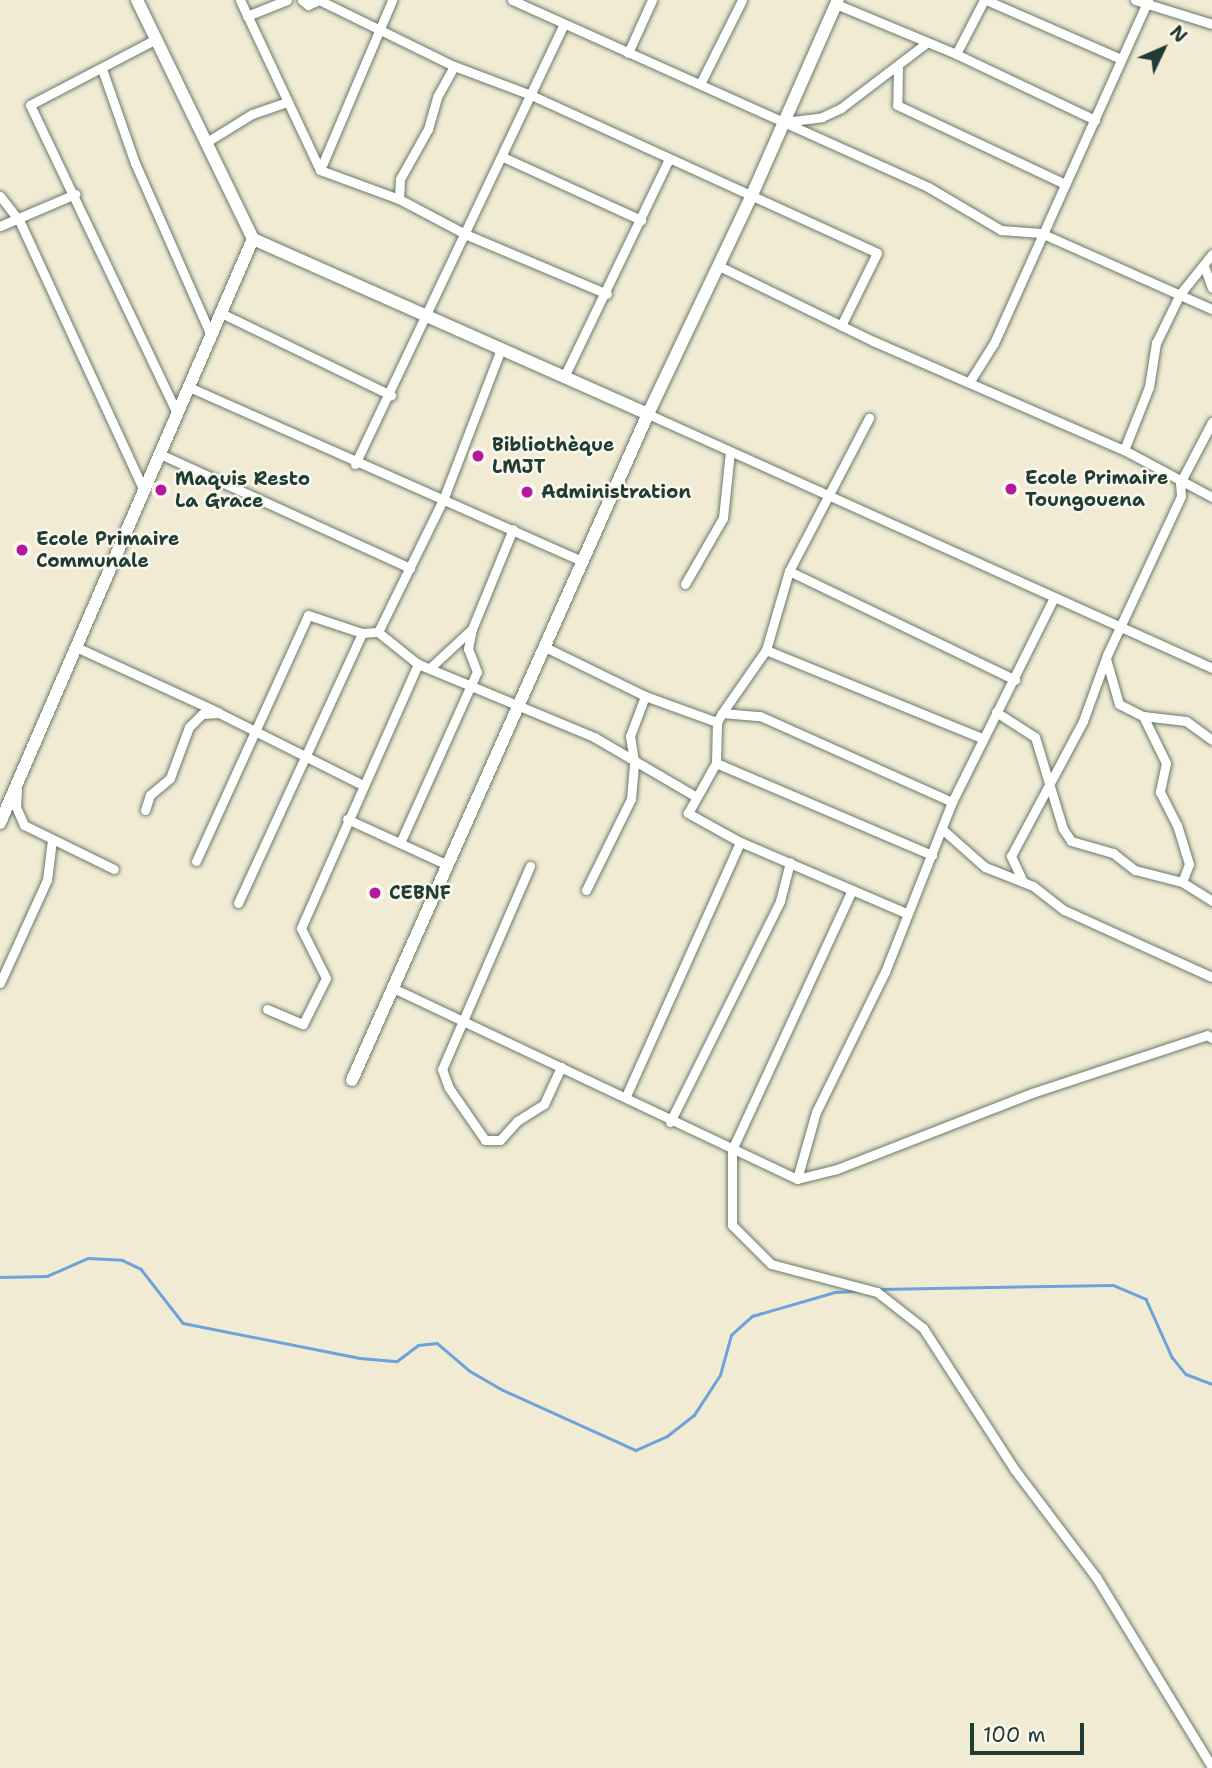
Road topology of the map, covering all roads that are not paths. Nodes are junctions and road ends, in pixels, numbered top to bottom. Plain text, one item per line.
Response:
1 (240, 0) edge
2 (287, 0) edge
3 (302, 0) edge
4 (392, 0) edge
5 (512, 0) edge
6 (652, 0) edge
7 (742, 0) edge
8 (985, 0) edge
9 (1135, 0) edge
10 (142, 2) edge
11 (837, 2) edge
12 (1147, 2) edge
13 (247, 16) junction
14 (564, 24) junction
15 (1212, 24) edge
16 (379, 30) junction
17 (156, 39) junction
18 (925, 44) junction
19 (628, 53) junction
20 (956, 54) junction
21 (1121, 59) junction
22 (454, 66) junction
23 (898, 66) junction
24 (102, 69) junction
25 (700, 84) junction
26 (531, 95) junction
27 (287, 102) junction
28 (1095, 120) junction
29 (782, 122) junction
30 (205, 143) junction
31 (503, 157) junction
32 (669, 159) junction
33 (320, 170) junction
34 (1065, 184) junction
35 (75, 194) junction
36 (0, 196) edge
37 (751, 197) junction
38 (399, 198) junction
39 (19, 220) junction
40 (641, 220) junction
41 (0, 226) edge
42 (1041, 233) junction
43 (465, 234) junction
44 (253, 239) junction
45 (1212, 254) edge
46 (718, 265) junction
47 (1204, 266) junction
48 (1212, 288) edge
49 (607, 294) junction
50 (1180, 295) junction
51 (1212, 309) edge
52 (221, 313) junction
53 (426, 315) junction
54 (841, 326) junction
55 (211, 335) junction
56 (501, 349) junction
57 (565, 377) junction
58 (970, 381) junction
59 (189, 387) junction
60 (391, 395) junction
61 (177, 413) junction
62 (648, 414) junction
63 (869, 418) dead end
64 (1212, 422) edge
65 (1124, 450) junction
66 (730, 451) junction
67 (160, 454) junction
68 (355, 464) junction
69 (1180, 482) junction
70 (144, 490) junction
71 (828, 495) junction
72 (1212, 497) edge
73 (443, 500) junction
74 (513, 529) junction
75 (582, 561) junction
76 (410, 568) junction
77 (789, 571) junction
78 (685, 584) dead end
79 (1054, 597) junction
80 (1119, 626) junction
81 (472, 629) junction
82 (378, 632) junction
83 (362, 633) junction
84 (76, 647) junction
85 (545, 647) junction
86 (766, 650) junction
87 (1106, 659) junction
88 (418, 664) junction
89 (432, 666) junction
90 (1212, 668) edge
91 (1015, 680) junction
92 (472, 684) junction
93 (645, 696) junction
94 (521, 704) junction
95 (996, 712) junction
96 (219, 713) junction
97 (722, 713) junction
98 (1143, 716) junction
99 (717, 722) junction
100 (253, 730) junction
101 (982, 738) junction
102 (1212, 740) edge
103 (306, 756) junction
104 (634, 761) junction
105 (716, 763) junction
106 (1050, 783) junction
107 (363, 785) junction
108 (16, 786) junction
109 (0, 794) edge
110 (695, 796) junction
111 (952, 802) junction
112 (145, 810) dead end
113 (347, 819) junction
114 (0, 823) edge
115 (942, 829) junction
116 (52, 840) junction
117 (740, 842) junction
118 (400, 843) junction
119 (932, 855) junction
120 (196, 861) dead end
121 (790, 862) junction
122 (448, 865) junction
123 (530, 866) dead end
124 (114, 869) dead end
125 (1023, 882) junction
126 (1182, 882) junction
127 (586, 890) dead end
128 (852, 890) junction
129 (1212, 901) edge
130 (237, 903) dead end
131 (906, 913) junction
132 (1212, 977) edge
133 (0, 983) edge
134 (393, 988) junction
135 (267, 1009) dead end
136 (464, 1021) junction
137 (1211, 1035) edge
138 (561, 1067) junction
139 (352, 1080) dead end
140 (626, 1096) junction
141 (670, 1122) junction
142 (732, 1150) junction
143 (797, 1179) junction
144 (1212, 1767) edge

1 - 13 street
2 - 13 street
3 - 16 street
4 - 16 street
5 - 14 street
6 - 19 street
7 - 25 street
8 - 20 street
8 - 21 street
9 - 12 street
10 - 17 street
11 - 18 street
11 - 29 street
12 - 15 street
12 - 21 street
13 - 27 street
14 - 19 street
14 - 26 street
16 - 22 street
16 - 33 street
17 - 24 street
17 - 30 street
18 - 20 street
18 - 23 street
19 - 25 street
20 - 28 street
21 - 28 street
22 - 26 street
22 - 38 street
23 - 29 street
23 - 34 street
24 - 35 street
24 - 55 street
25 - 29 street
26 - 31 street
26 - 32 street
27 - 30 street
27 - 33 street
28 - 34 street
29 - 37 street
29 - 42 street
30 - 44 street
31 - 40 street
31 - 43 street
32 - 37 street
32 - 40 street
33 - 38 street
34 - 42 street
35 - 39 street
35 - 61 street
36 - 39 street
37 - 46 street
37 - 54 street
38 - 43 street
39 - 41 street
39 - 70 street
40 - 49 street
42 - 50 street
42 - 58 street
43 - 49 street
43 - 53 street
44 - 52 street
44 - 53 street
45 - 47 street
46 - 54 street
46 - 62 street
47 - 48 street
47 - 50 street
49 - 57 street
50 - 51 street
50 - 65 street
52 - 55 street
52 - 60 street
53 - 56 street
53 - 60 street
54 - 58 street
55 - 59 street
56 - 57 street
56 - 73 street
57 - 62 street
58 - 65 street
59 - 61 street
59 - 68 street
60 - 68 street
61 - 67 street
62 - 66 street
62 - 75 street
63 - 71 street
64 - 69 street
65 - 69 street
66 - 71 street
66 - 78 street
67 - 70 street
67 - 76 street
68 - 73 street
69 - 72 street
69 - 80 street
70 - 84 street
71 - 77 street
71 - 79 street
73 - 74 street
73 - 76 street
74 - 75 street
74 - 81 street
75 - 85 street
76 - 82 street
77 - 86 street
77 - 91 street
79 - 80 street
79 - 91 street
80 - 87 street
80 - 90 street
81 - 89 street
81 - 92 street
82 - 83 street
82 - 88 street
83 - 100 street
83 - 103 street
84 - 96 street
84 - 108 street
85 - 93 street
85 - 94 street
86 - 97 street
86 - 101 street
87 - 98 street
87 - 106 street
88 - 89 street
88 - 107 street
89 - 92 street
91 - 95 street
92 - 94 street
92 - 118 street
93 - 99 street
93 - 104 street
94 - 104 street
94 - 122 street
95 - 101 street
95 - 106 street
96 - 100 street
96 - 112 street
97 - 99 street
97 - 111 street
98 - 102 street
98 - 126 street
99 - 105 street
100 - 103 street
100 - 120 street
101 - 111 street
103 - 107 street
103 - 130 street
104 - 110 street
104 - 127 street
105 - 110 street
105 - 119 street
106 - 125 street
106 - 126 street
107 - 113 street
108 - 109 street
108 - 114 street
108 - 116 street
110 - 117 street
111 - 115 street
113 - 118 street
113 - 135 street
115 - 119 street
115 - 125 street
116 - 124 street
116 - 133 street
117 - 121 street
117 - 140 street
118 - 122 street
119 - 131 street
121 - 128 street
121 - 141 street
122 - 134 street
123 - 136 street
125 - 132 street
126 - 129 street
128 - 131 street
128 - 142 street
131 - 143 street
134 - 136 street
134 - 139 street
136 - 138 street
136 - 138 street
137 - 143 street
138 - 140 street
140 - 141 street
141 - 142 street
142 - 143 street
142 - 144 street

